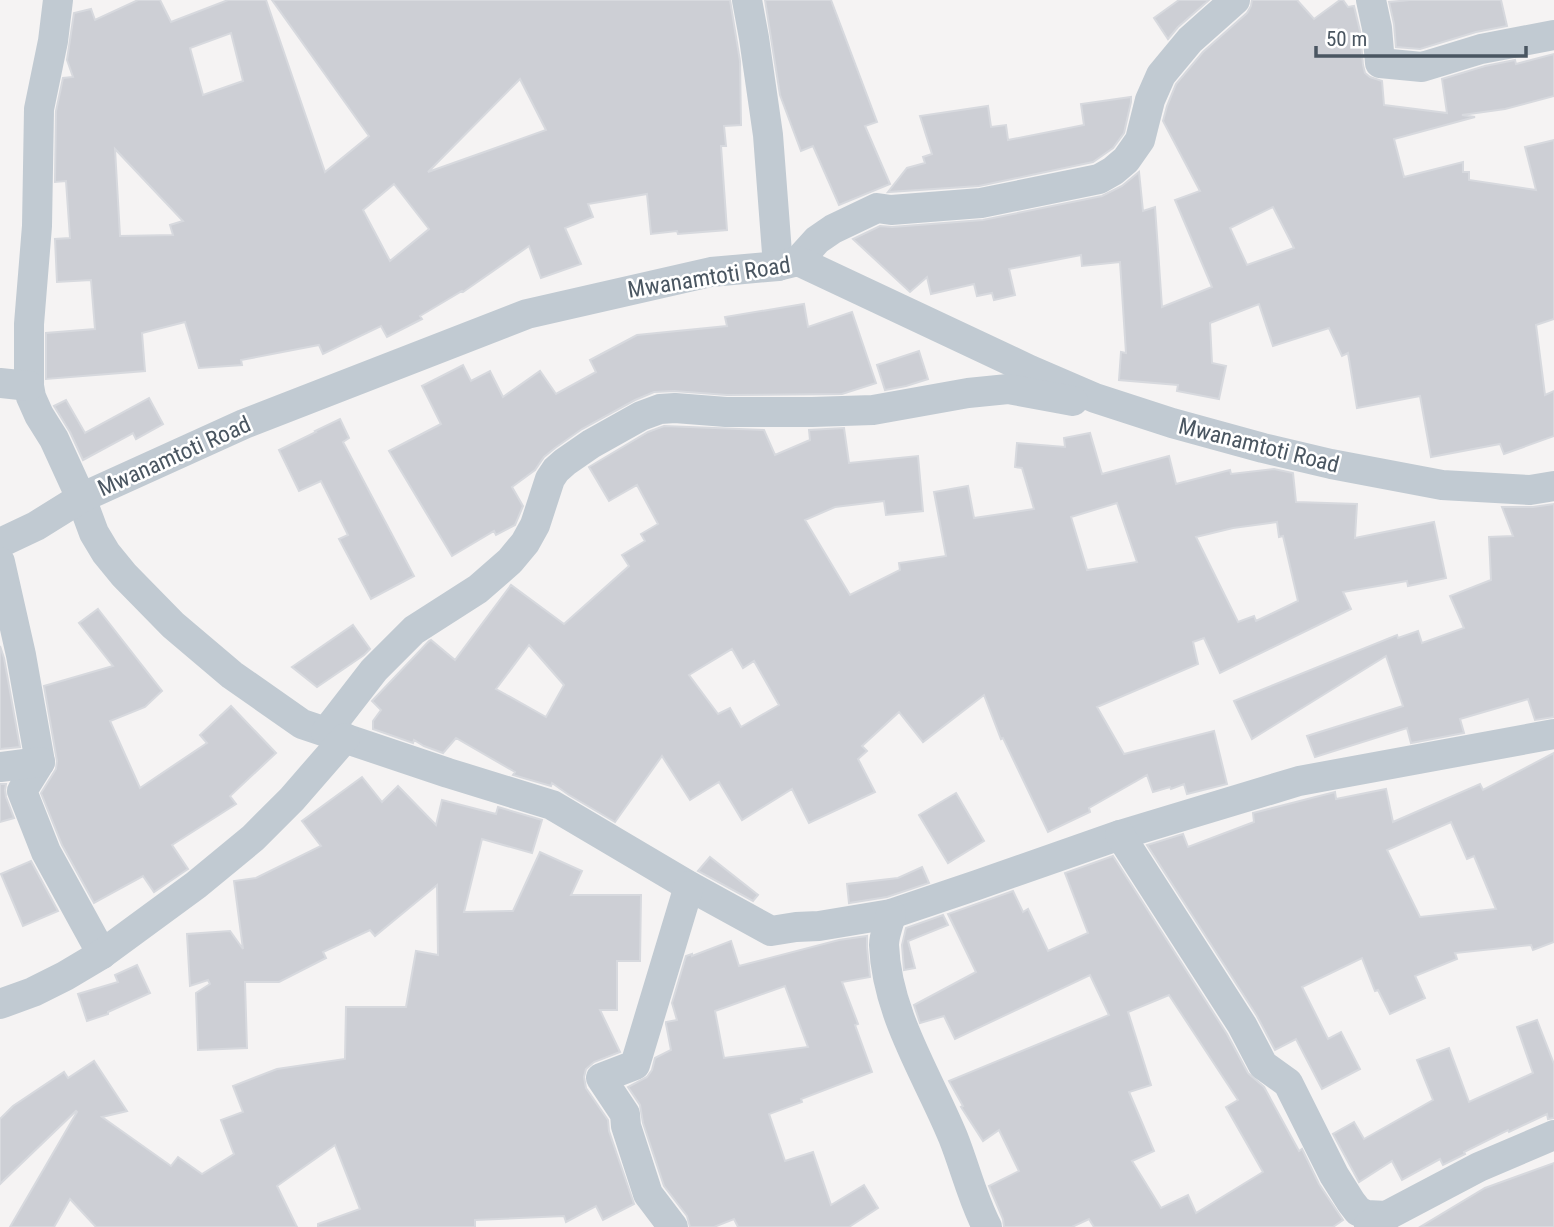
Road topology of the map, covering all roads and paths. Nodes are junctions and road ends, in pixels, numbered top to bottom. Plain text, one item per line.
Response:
1 (58, 0) edge
2 (747, 0) edge
3 (1235, 0) edge
4 (1371, 0) edge
5 (1554, 35) edge
6 (788, 264) junction
7 (0, 383) edge
8 (30, 386) junction
9 (1146, 415) junction
10 (1554, 486) edge
11 (81, 498) junction
12 (0, 543) edge
13 (0, 562) edge
14 (1554, 734) edge
15 (335, 735) junction
16 (40, 762) junction
17 (0, 767) edge
18 (1120, 835) junction
19 (689, 886) junction
20 (891, 914) junction
21 (102, 954) junction
22 (0, 1004) edge
23 (1554, 1135) edge
24 (1376, 1222) edge
25 (673, 1227) edge
26 (988, 1227) edge

1 - 8 street
2 - 6 street
3 - 6 street
4 - 5 street
6 - 9 street, Mwanamtoti Road
6 - 11 street, Mwanamtoti Road
7 - 8 street
8 - 11 street
9 - 10 street, Mwanamtoti Road
9 - 15 street
11 - 12 street, Mwanamtoti Road
11 - 15 street
13 - 16 street
14 - 18 street
15 - 19 street
15 - 21 street
16 - 17 street
16 - 21 street
18 - 20 street
18 - 24 street
19 - 20 street
19 - 25 street
20 - 26 street
21 - 22 street
23 - 24 street

